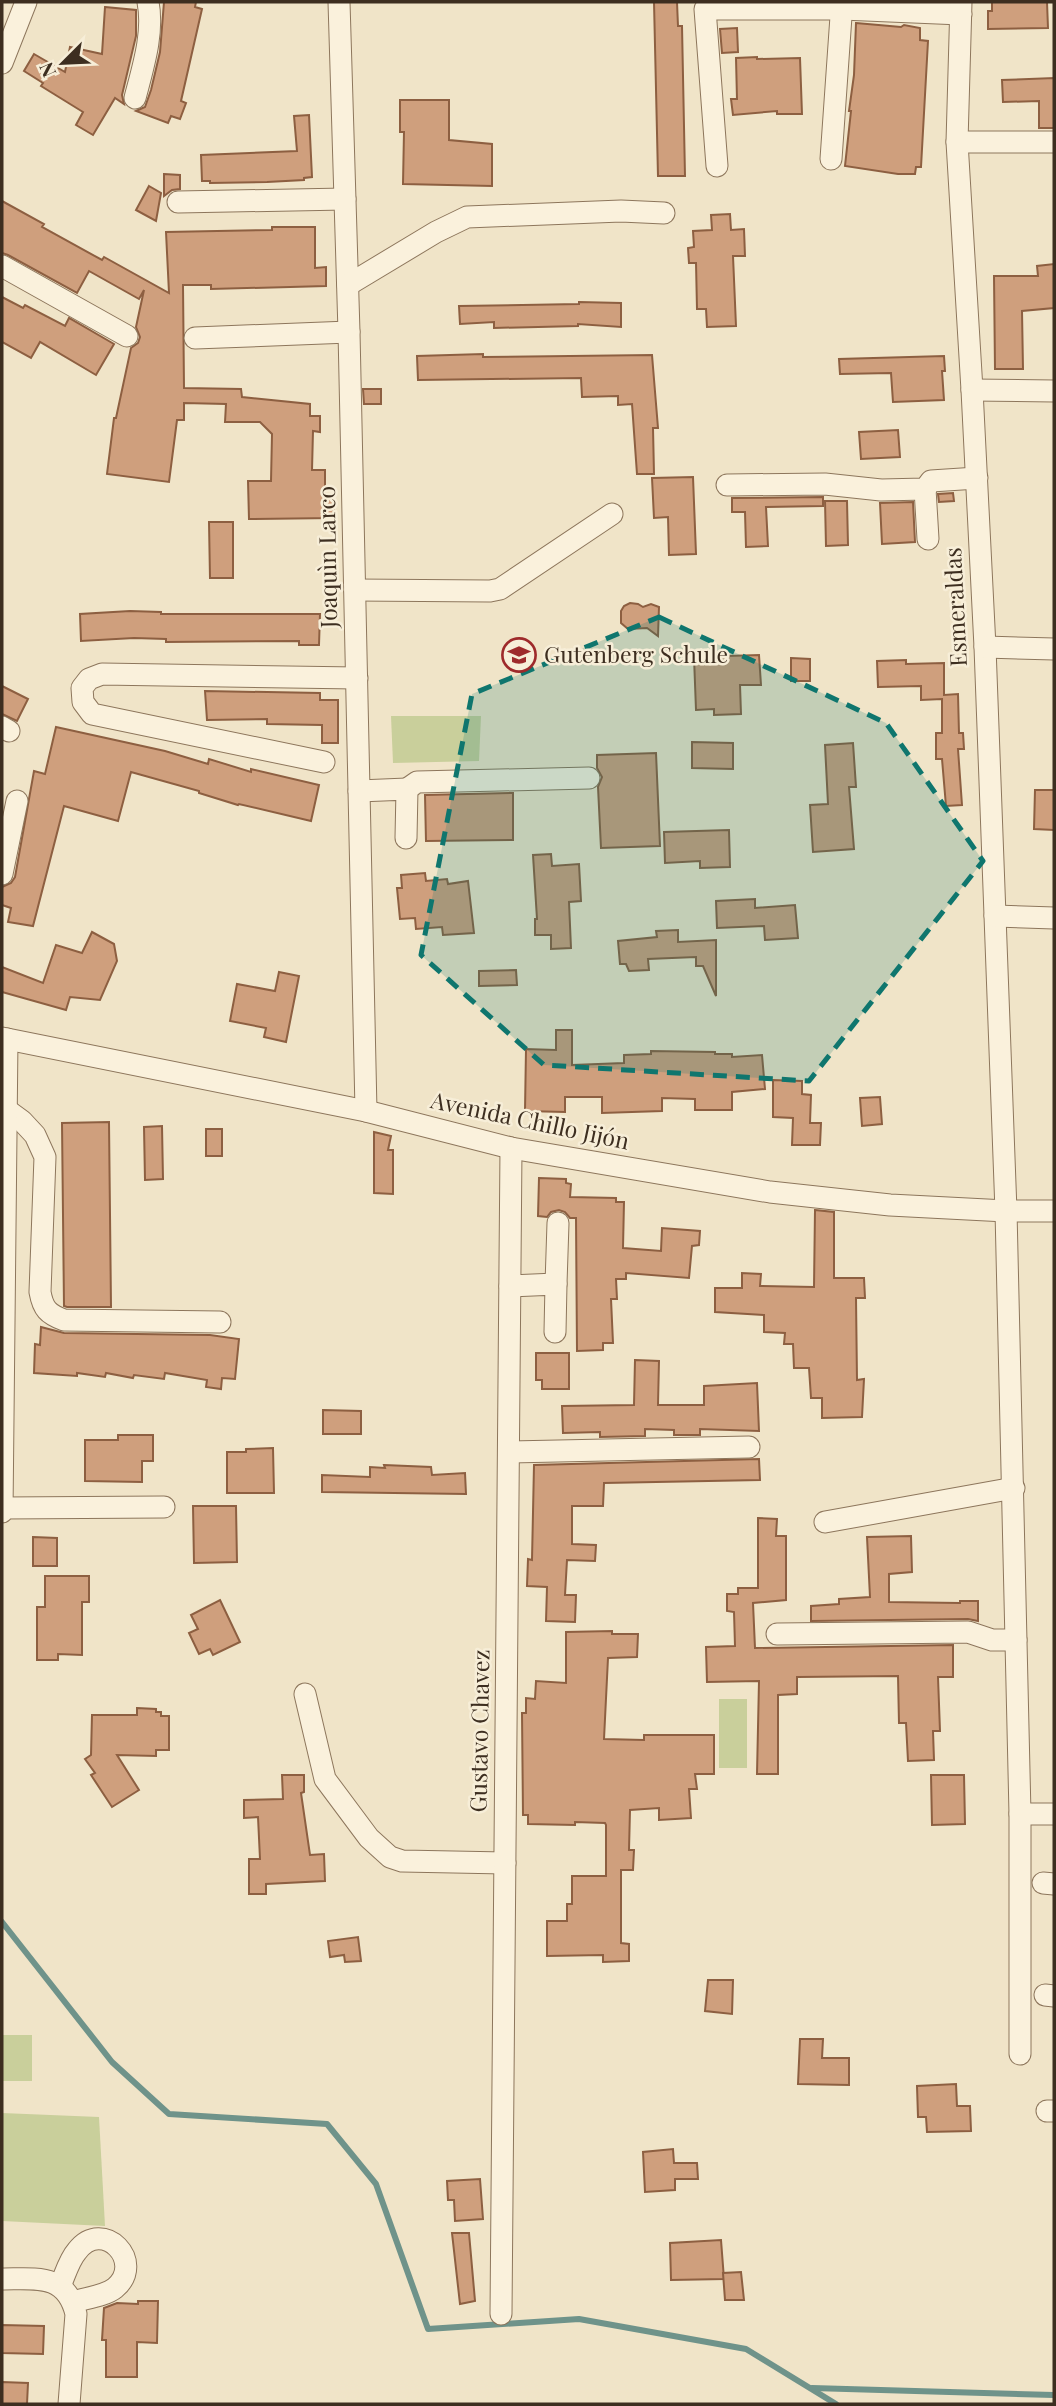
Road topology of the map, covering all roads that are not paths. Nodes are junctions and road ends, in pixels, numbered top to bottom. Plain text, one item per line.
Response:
1 (26, 2) edge
2 (148, 2) edge
3 (339, 2) edge
4 (704, 5) edge
5 (842, 5) edge
6 (961, 8) edge
7 (2, 63) edge
8 (135, 98) dead end
9 (957, 142) junction
10 (1054, 142) edge
11 (831, 159) dead end
12 (717, 166) dead end
13 (345, 199) junction
14 (178, 202) dead end
15 (664, 213) dead end
16 (2, 266) edge
17 (348, 285) junction
18 (349, 332) junction
19 (127, 337) dead end
20 (195, 338) dead end
21 (972, 390) junction
22 (1054, 391) edge
23 (977, 478) junction
24 (726, 485) dead end
25 (925, 489) junction
26 (612, 513) dead end
27 (928, 539) dead end
28 (355, 590) junction
29 (985, 648) junction
30 (1054, 649) edge
31 (357, 678) junction
32 (324, 762) dead end
33 (589, 778) dead end
34 (407, 789) junction
35 (359, 791) junction
36 (17, 802) dead end
37 (406, 838) dead end
38 (2, 874) edge
39 (995, 916) junction
40 (1054, 918) edge
41 (5, 1039) edge
42 (6, 1110) junction
43 (366, 1111) junction
44 (511, 1148) junction
45 (1006, 1211) junction
46 (1054, 1211) edge
47 (558, 1223) dead end
48 (556, 1284) junction
49 (510, 1286) junction
50 (220, 1322) dead end
51 (555, 1332) dead end
52 (749, 1447) dead end
53 (510, 1452) junction
54 (1014, 1488) junction
55 (164, 1507) dead end
56 (2, 1510) edge
57 (825, 1522) dead end
58 (777, 1634) dead end
59 (1016, 1640) junction
60 (305, 1694) dead end
61 (1020, 1814) junction
62 (1054, 1814) edge
63 (505, 1863) junction
64 (1020, 2054) dead end
65 (2, 2279) edge
66 (60, 2286) junction
67 (75, 2308) junction
68 (501, 2314) dead end
69 (69, 2404) edge

1 - 7 street
2 - 8 street
3 - 13 street, Joaquìn Larco
4 - 5 street
4 - 12 street
5 - 6 street
5 - 11 street
6 - 9 street, Esmeraldas
9 - 10 street
9 - 21 street, Esmeraldas
13 - 14 street
13 - 17 street, Joaquìn Larco
15 - 17 street
16 - 19 street
17 - 18 street, Joaquìn Larco
18 - 20 street
18 - 28 street, Joaquìn Larco
21 - 22 street
21 - 23 street, Esmeraldas
23 - 25 street
23 - 29 street, Esmeraldas
24 - 25 street
25 - 27 street
26 - 28 street
28 - 31 street, Joaquìn Larco
29 - 30 street
29 - 39 street, Esmeraldas
31 - 32 street
31 - 35 street, Joaquìn Larco
33 - 34 street
34 - 35 street
34 - 37 street
35 - 43 street, Joaquìn Larco
36 - 38 street
39 - 40 street
39 - 45 street, Esmeraldas
41 - 42 street
41 - 43 street, Avenida Chillo Jijón
42 - 50 street
42 - 56 street
43 - 44 street, Avenida Chillo Jijón
44 - 45 street, Avenida Chillo Jijón
44 - 49 street, Gustavo Chavez
45 - 46 street, Avenida Chillo Jijón
45 - 54 street, Esmeraldas
47 - 48 street
48 - 49 street
48 - 51 street
49 - 53 street, Gustavo Chavez
52 - 53 street
53 - 63 street, Gustavo Chavez
54 - 57 street
54 - 59 street, Esmeraldas
55 - 56 street
58 - 59 street
59 - 61 street, Esmeraldas
60 - 63 street
61 - 62 street
61 - 64 street, Esmeraldas
63 - 68 street, Gustavo Chavez
65 - 66 street
66 - 67 street
66 - 67 street
67 - 69 street

